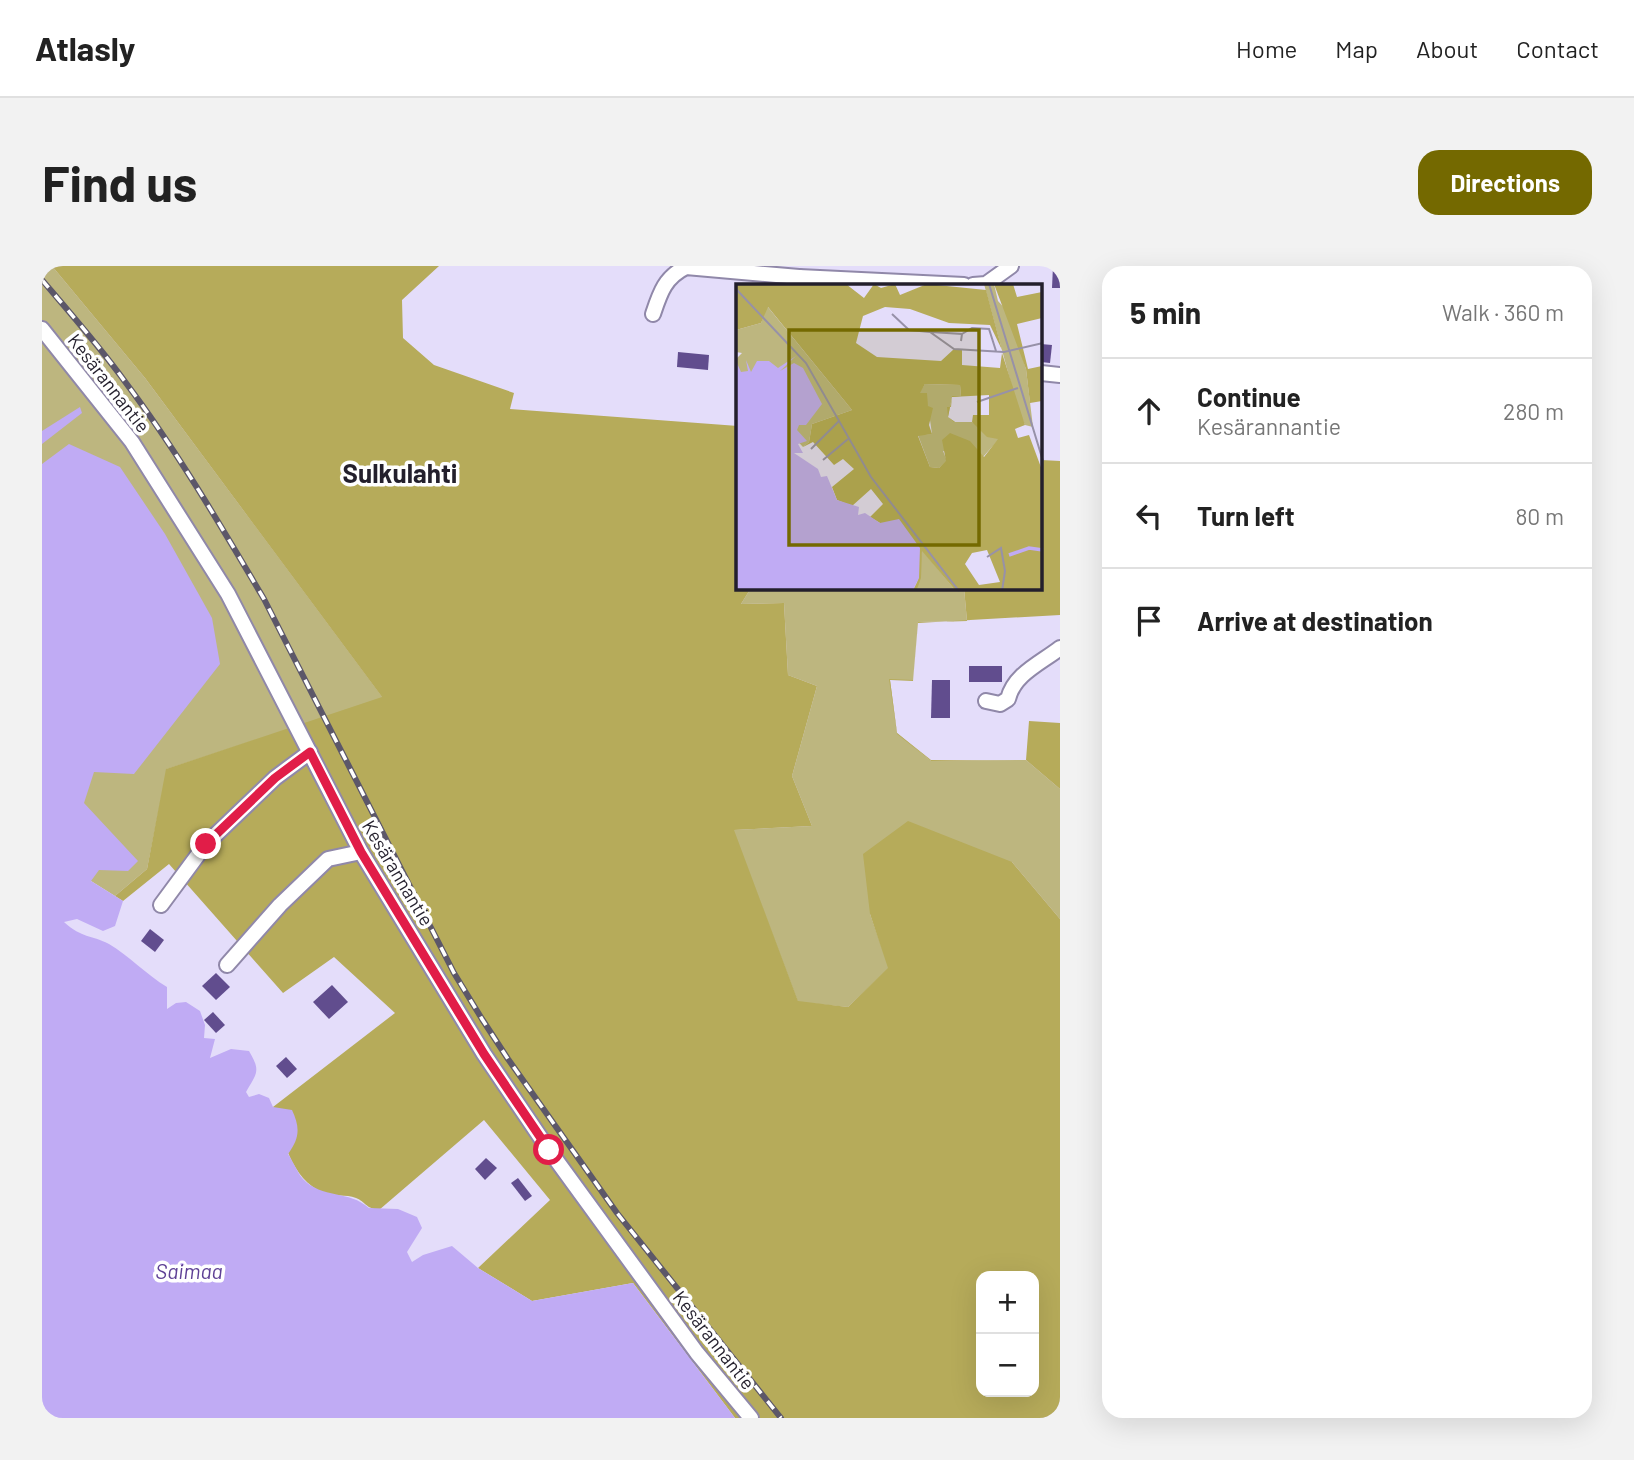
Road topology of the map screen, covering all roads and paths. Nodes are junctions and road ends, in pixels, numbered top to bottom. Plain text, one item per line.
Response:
1 (686, 266) edge
2 (1011, 266) edge
3 (778, 280) edge
4 (804, 281) edge
5 (924, 284) edge
6 (986, 284) edge
7 (653, 314) dead end
8 (42, 329) edge
9 (1042, 373) edge
10 (1060, 375) edge
11 (1057, 654) edge
12 (986, 701) dead end
13 (310, 752) junction
14 (361, 852) junction
15 (161, 905) dead end
16 (227, 965) dead end
17 (751, 1418) edge

1 - 3 street
1 - 7 street
2 - 6 street
3 - 4 street
4 - 5 street
8 - 13 street, Kesärannantie
9 - 10 street
11 - 12 street
13 - 14 street, Kesärannantie
13 - 15 street
14 - 16 street
14 - 17 street, Kesärannantie

